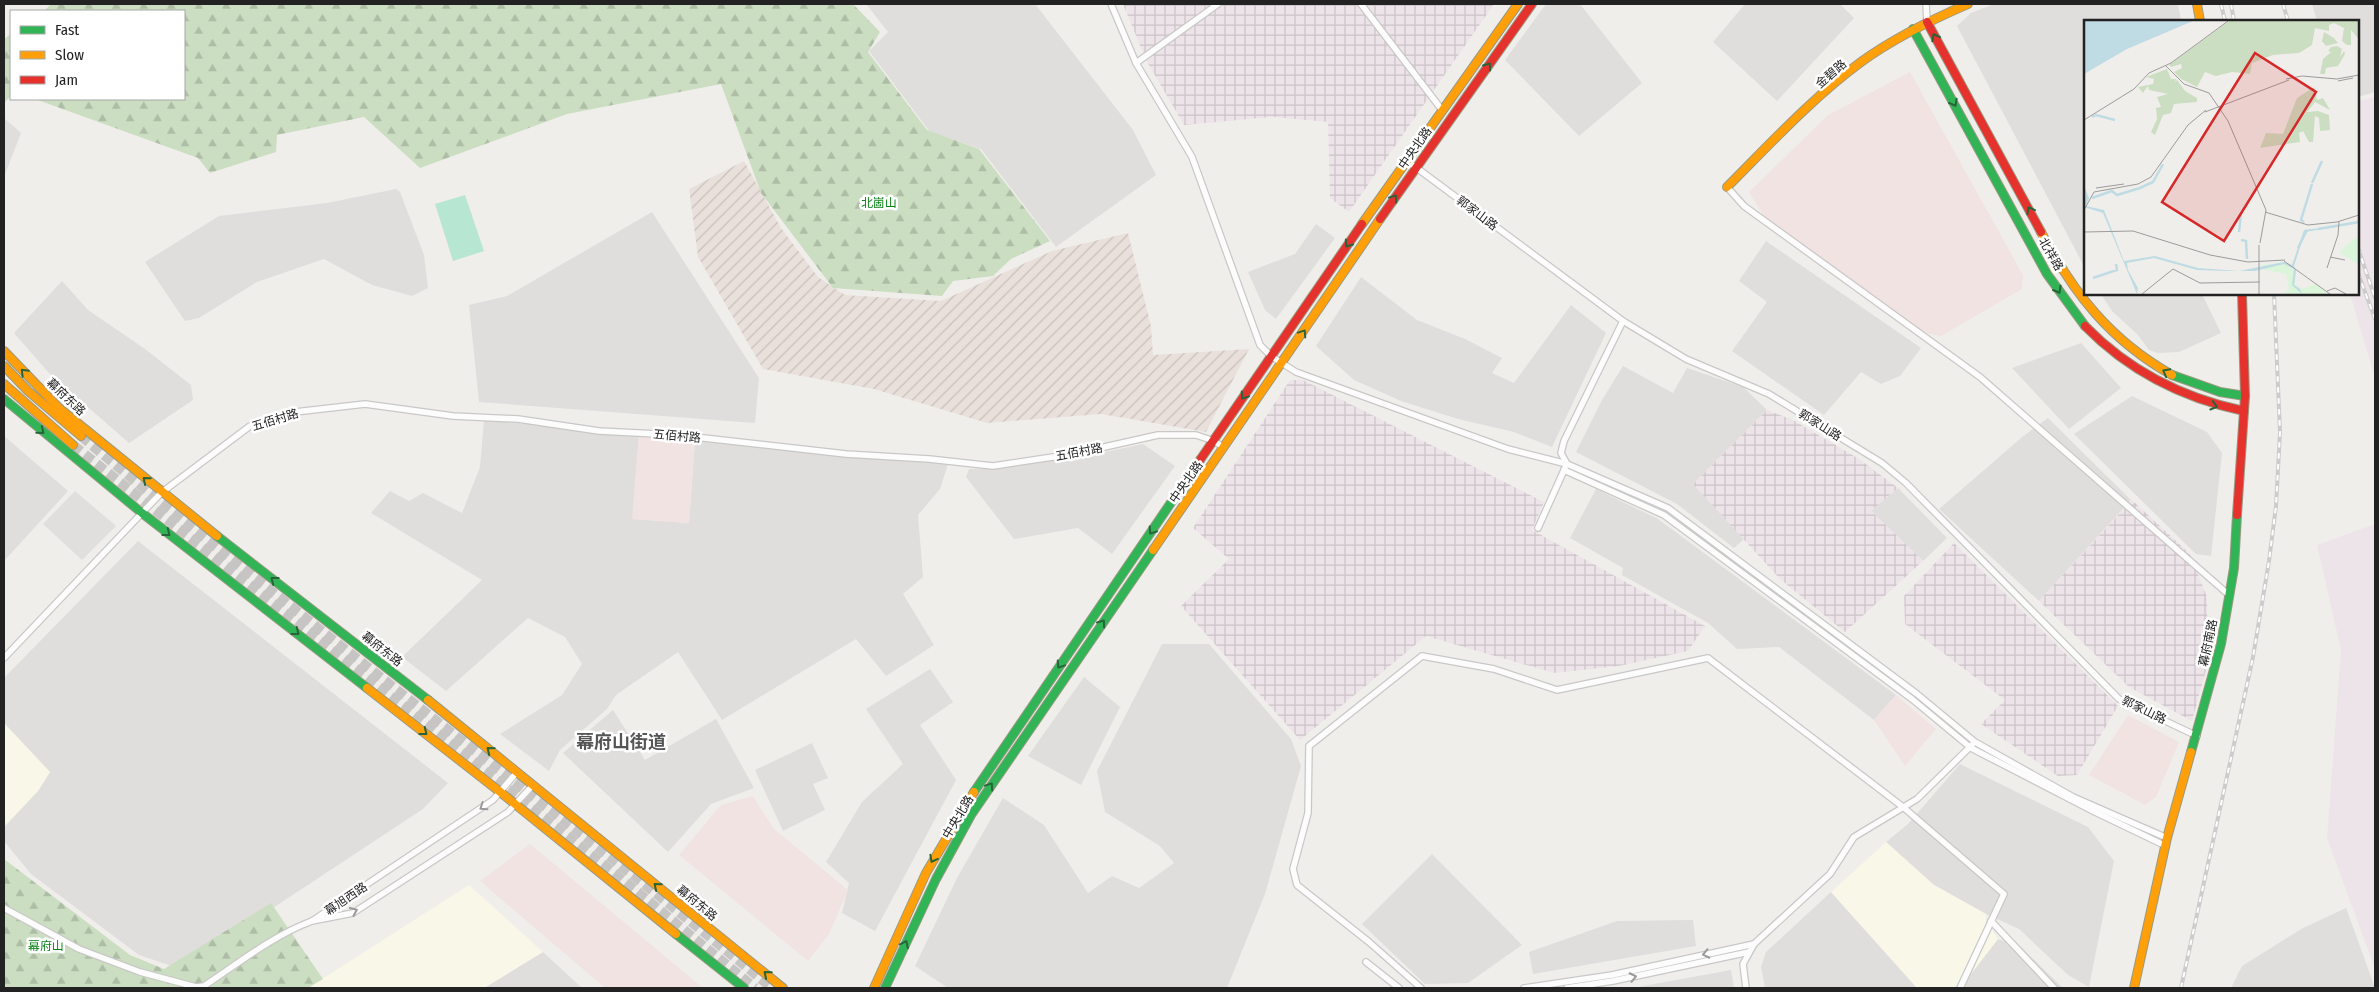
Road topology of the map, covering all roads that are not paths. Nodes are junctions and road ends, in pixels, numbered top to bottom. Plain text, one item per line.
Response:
1 (1111, 4) edge
2 (1218, 4) edge
3 (1362, 4) edge
4 (1518, 4) edge
5 (1532, 4) edge
6 (1926, 4) edge
7 (1968, 4) edge
8 (2197, 4) edge
9 (2200, 20) edge
10 (1927, 22) junction
11 (1914, 29) junction
12 (1136, 63) junction
13 (1954, 73) junction
14 (1941, 80) junction
15 (1442, 110) junction
16 (1406, 160) junction
17 (1415, 167) junction
18 (1727, 187) joint
19 (2242, 295) edge
20 (1622, 321) junction
21 (4, 352) edge
22 (1271, 356) junction
23 (1283, 364) junction
24 (4, 366) edge
25 (4, 384) edge
26 (2196, 386) junction
27 (2245, 396) junction
28 (2192, 398) junction
29 (4, 399) edge
30 (2244, 412) junction
31 (81, 436) tunnel mouth
32 (1214, 441) junction
33 (73, 445) tunnel mouth
34 (1223, 447) junction
35 (1567, 464) junction
36 (1564, 470) junction
37 (161, 492) junction
38 (142, 512) junction
39 (1538, 528) dead end
40 (2229, 595) junction
41 (4, 658) edge
42 (2197, 736) junction
43 (1975, 742) junction
44 (517, 772) junction
45 (533, 785) junction
46 (500, 791) junction
47 (515, 806) junction
48 (1904, 807) junction
49 (2167, 842) junction
50 (4, 908) edge
51 (312, 921) junction
52 (1991, 921) junction
53 (1754, 944) junction
54 (1749, 952) junction
55 (1366, 962) dead end
56 (1612, 975) junction
57 (743, 988) edge
58 (783, 988) edge
59 (874, 988) edge
60 (885, 988) edge
61 (1399, 988) edge
62 (1421, 988) edge
63 (1524, 988) edge
64 (1567, 988) edge
65 (1612, 988) edge
66 (1746, 988) edge
67 (1960, 988) edge
68 (2054, 988) edge
69 (2134, 988) edge

1 - 12 street
2 - 12 street
3 - 15 street
4 - 15 main road, 中央北路
17 -> 5 main road, 中央北路
6 - 10 street
7 - 10 main road, 金碧路
8 - 9 main road
10 - 11 main road, 金碧路
13 -> 10 main road, 北祥路
11 - 14 main road, 北祥路
11 - 18 main road, 金碧路
12 - 22 street
13 - 14 main road
26 -> 13 main road, 北祥路
14 -> 28 main road, 北祥路
15 - 16 main road, 中央北路
16 - 17 street, 郭家山路
16 -> 22 main road, 中央北路
17 - 20 street, 郭家山路
23 -> 17 main road, 中央北路
18 - 40 street
19 - 27 main road, 幕府南路
20 - 35 street
20 - 42 street, 郭家山路
37 -> 21 main road, 幕府东路
22 - 23 street
22 -> 32 main road, 中央北路
23 - 34 main road, 中央北路
23 - 35 street
24 - 31 main road, 幕府东路
25 - 33 main road
26 - 27 main road, 北祥路
26 - 28 main road
27 - 30 main road, 幕府南路
28 -> 30 main road, 北祥路
29 -> 38 main road
30 - 40 main road, 幕府南路
32 - 34 street
32 - 37 street, 五佰村路
32 -> 59 main road, 中央北路
60 -> 34 main road, 中央北路
35 - 36 street
35 - 43 street
36 - 39 street
36 - 49 street
37 - 38 street, 五佰村路
44 -> 37 main road, 幕府东路
38 - 41 street, 五佰村路
38 -> 46 main road
40 - 42 main road, 幕府南路
42 - 49 main road, 幕府南路
43 - 48 street
43 - 49 street
44 - 45 main road, 幕府东路
44 - 46 street, 幕旭西路
45 - 47 street, 幕旭西路
58 -> 45 main road, 幕府东路
46 - 47 main road
46 -> 51 street, 幕旭西路
51 -> 47 street, 幕旭西路
47 - 57 main road
48 - 52 street
48 - 53 street
48 - 62 street
49 - 69 main road, 幕府南路
50 - 51 street
52 - 67 street
52 - 68 street
53 - 54 street
53 -> 56 street
64 -> 54 street
54 - 66 street
55 - 61 street
56 - 63 street
56 - 65 street

